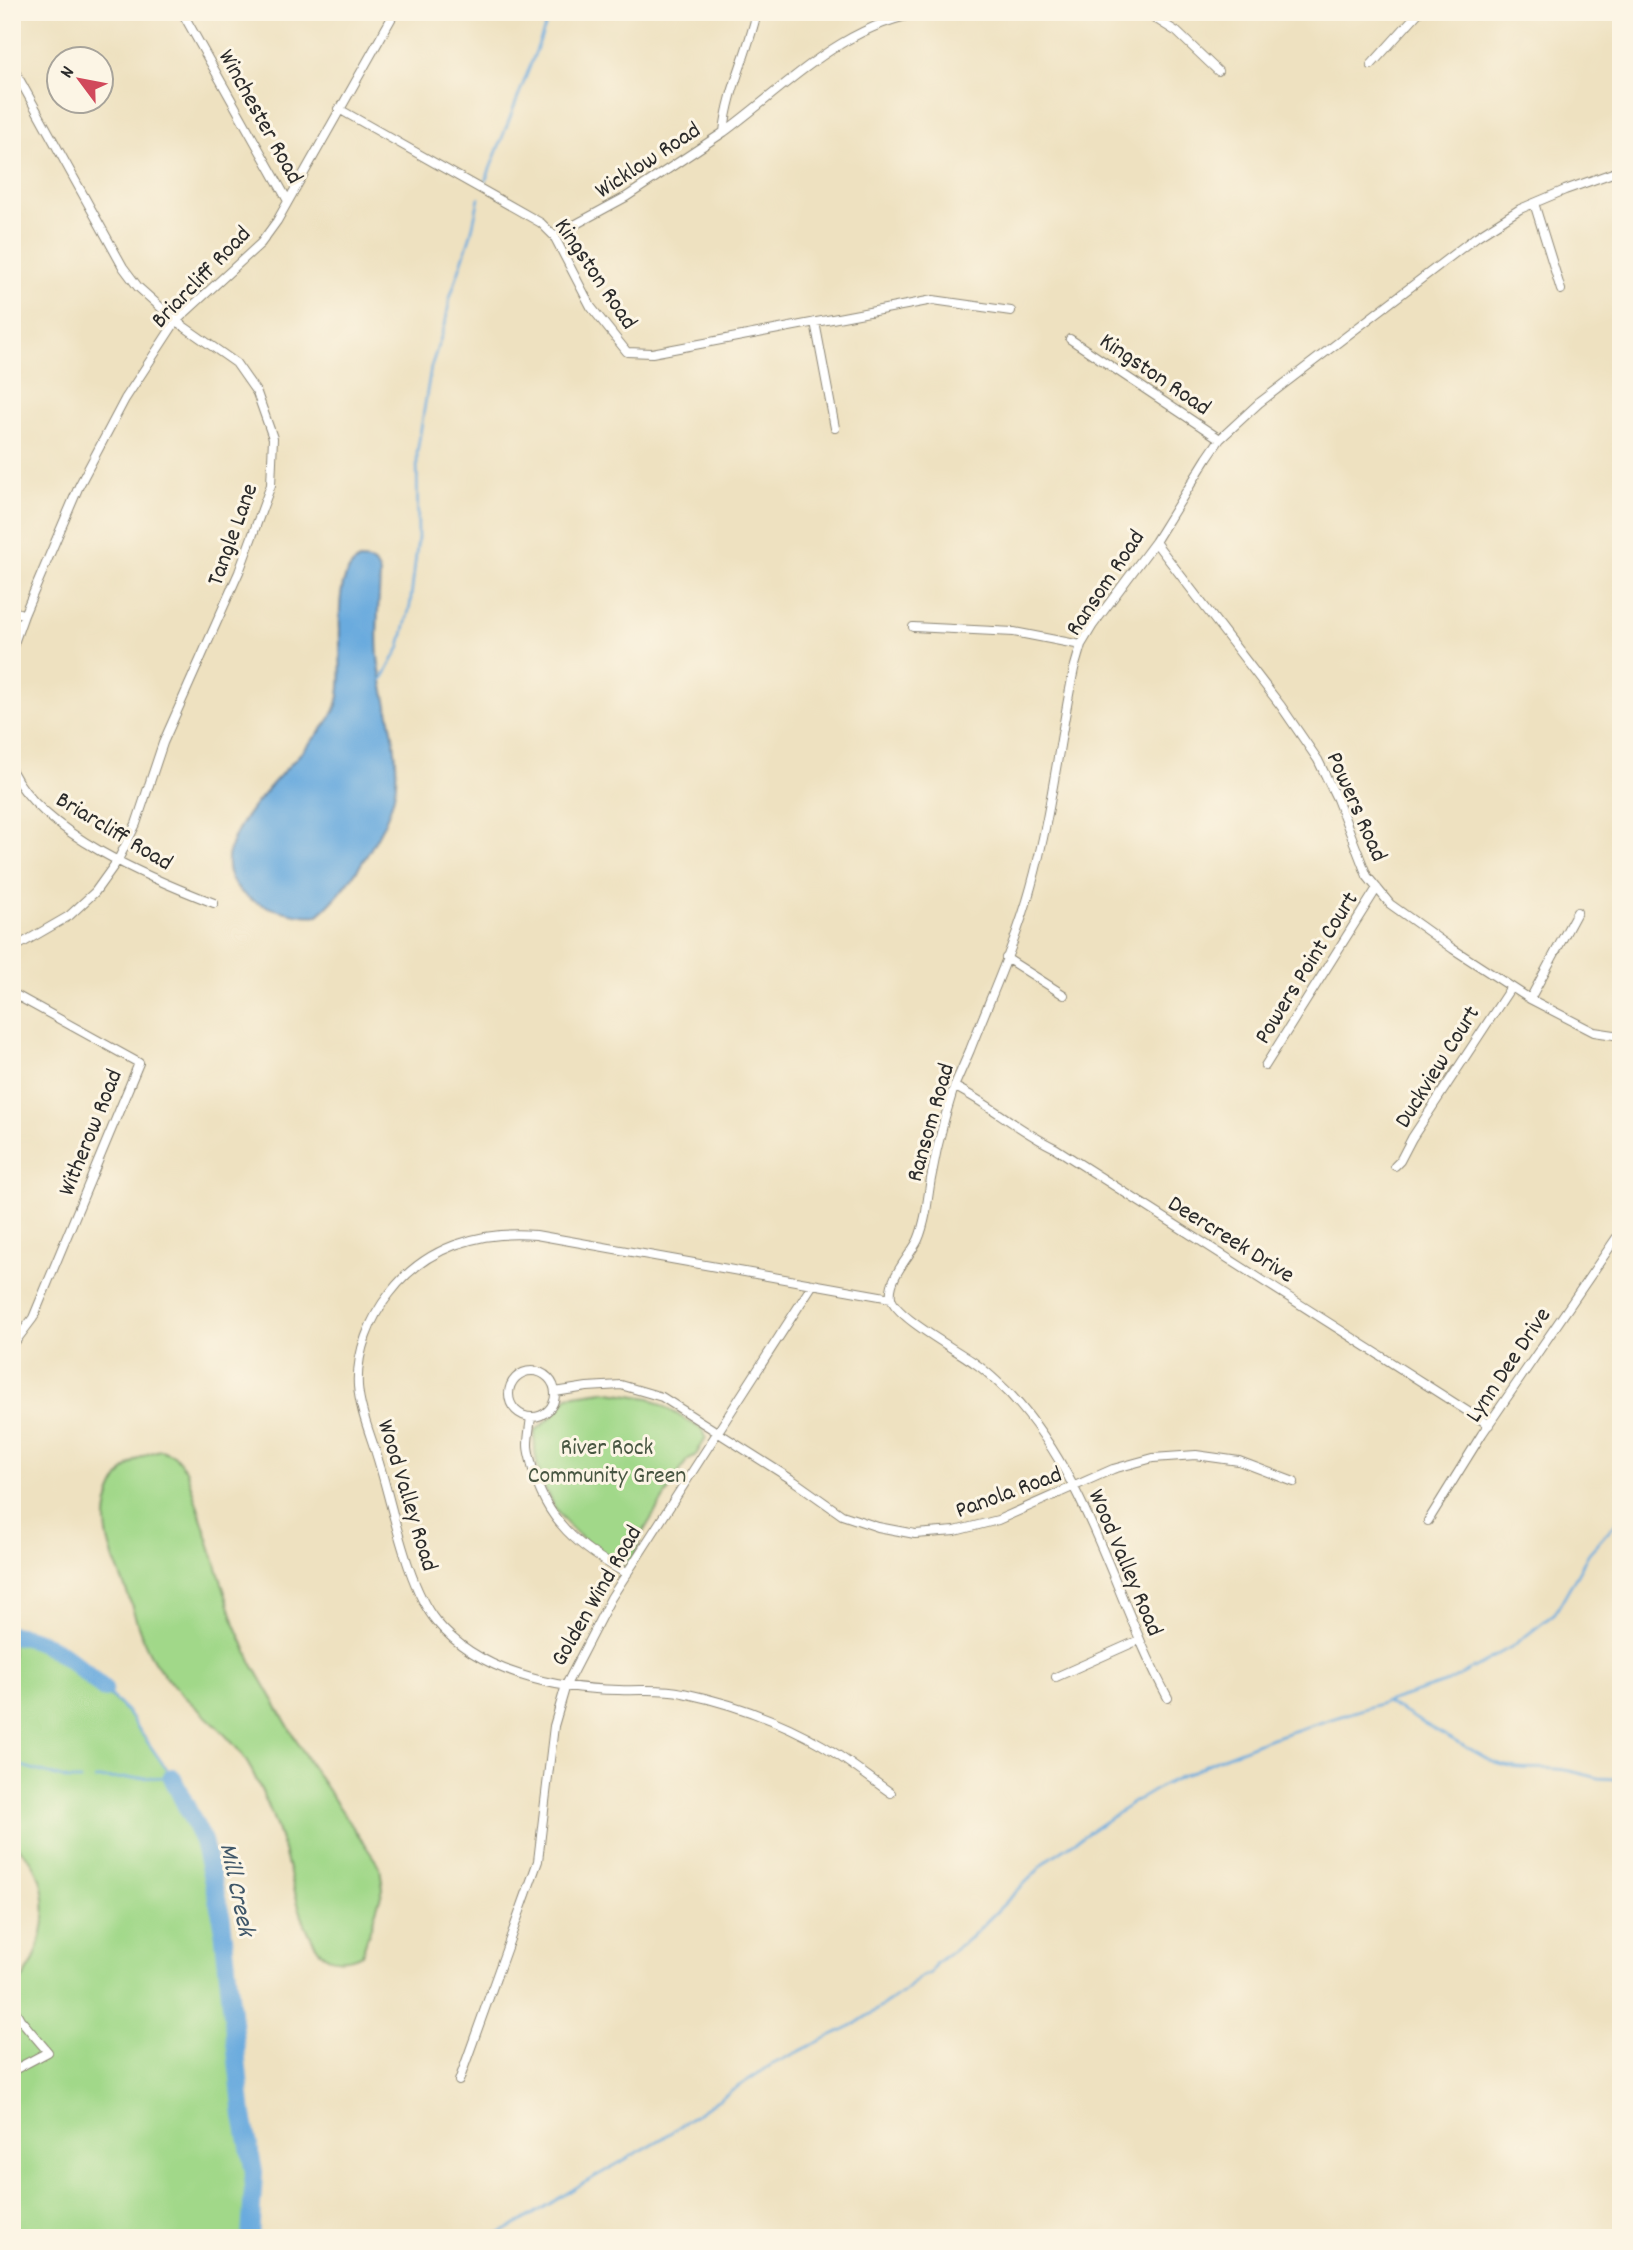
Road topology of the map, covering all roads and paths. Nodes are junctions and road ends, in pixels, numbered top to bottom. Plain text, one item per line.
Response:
1 (182, 12) edge
2 (395, 12) edge
3 (757, 12) edge
4 (927, 12) edge
5 (1145, 12) edge
6 (1419, 12) edge
7 (1371, 65) dead end
8 (12, 66) edge
9 (1218, 71) dead end
10 (339, 109) junction
11 (724, 132) junction
12 (1621, 170) edge
13 (288, 201) junction
14 (1534, 203) junction
15 (554, 236) junction
16 (1562, 290) dead end
17 (1011, 311) dead end
18 (176, 321) junction
19 (815, 322) junction
20 (1070, 339) dead end
21 (835, 428) dead end
22 (1220, 439) junction
23 (1156, 542) junction
24 (12, 610) edge
25 (24, 615) junction
26 (913, 627) dead end
27 (1081, 645) junction
28 (12, 649) edge
29 (12, 771) edge
30 (118, 860) junction
31 (1377, 888) junction
32 (214, 903) dead end
33 (1577, 912) dead end
34 (12, 949) edge
35 (1006, 958) junction
36 (1511, 986) junction
37 (12, 993) edge
38 (1064, 995) dead end
39 (1530, 999) junction
40 (1621, 1036) edge
41 (1265, 1066) dead end
42 (955, 1087) junction
43 (1395, 1166) dead end
44 (1621, 1231) edge
45 (813, 1284) junction
46 (892, 1301) junction
47 (12, 1346) edge
48 (555, 1392) junction
49 (531, 1418) junction
50 (1489, 1425) junction
51 (717, 1432) junction
52 (1294, 1482) dead end
53 (1075, 1487) junction
54 (1428, 1521) dead end
55 (626, 1574) junction
56 (1139, 1640) junction
57 (1056, 1677) dead end
58 (566, 1685) junction
59 (1168, 1698) dead end
60 (891, 1793) dead end
61 (12, 2005) edge
62 (12, 2071) edge
63 (459, 2081) dead end

1 - 13 street, Winchester Road
2 - 10 street, Briarcliff Road
3 - 11 street, Wicklow Road
4 - 11 street
5 - 9 street
6 - 7 street
8 - 18 street, Tangle Lane
10 - 13 street, Briarcliff Road
10 - 15 street, Kingston Road
11 - 15 street, Wicklow Road
12 - 14 street, Ransom Road
13 - 18 street, Briarcliff Road
14 - 16 street
14 - 22 street, Ransom Road
15 - 19 street, Kingston Road
17 - 19 street, Kingston Road
18 - 25 street, Briarcliff Road
18 - 30 street, Tangle Lane
19 - 21 street
20 - 22 street, Kingston Road
22 - 23 street, Ransom Road
23 - 27 street, Ransom Road
23 - 31 street, Powers Road
24 - 25 street
25 - 28 street, Briarcliff Road
26 - 27 street
27 - 35 street, Ransom Road
29 - 30 street, Briarcliff Road
30 - 32 street, Briarcliff Road
30 - 34 street, Tangle Lane
31 - 36 street, Powers Road
31 - 41 street, Powers Point Court
33 - 39 street
35 - 38 street
35 - 42 street, Ransom Road
36 - 39 street, Powers Road
36 - 43 street, Duckview Court
37 - 47 street, Witherow Road
39 - 40 street, Powers Road
42 - 46 street, Ransom Road
42 - 50 street, Deercreek Drive
44 - 50 street, Lynn Dee Drive
45 - 46 street
45 - 51 street, Golden Wind Road
45 - 58 street, Wood Valley Road
46 - 53 street, Wood Valley Road
48 - 49 street
48 - 49 street
48 - 51 street, Panola Road
49 - 55 street
50 - 54 street, Lynn Dee Drive
51 - 53 street, Panola Road
51 - 55 street, Golden Wind Road
52 - 53 street, Panola Road
53 - 56 street, Wood Valley Road
55 - 58 street, Golden Wind Road
56 - 57 street
56 - 59 street, Wood Valley Road
58 - 60 street, Wood Valley Road
58 - 63 street, Golden Wind Road
61 - 62 street

